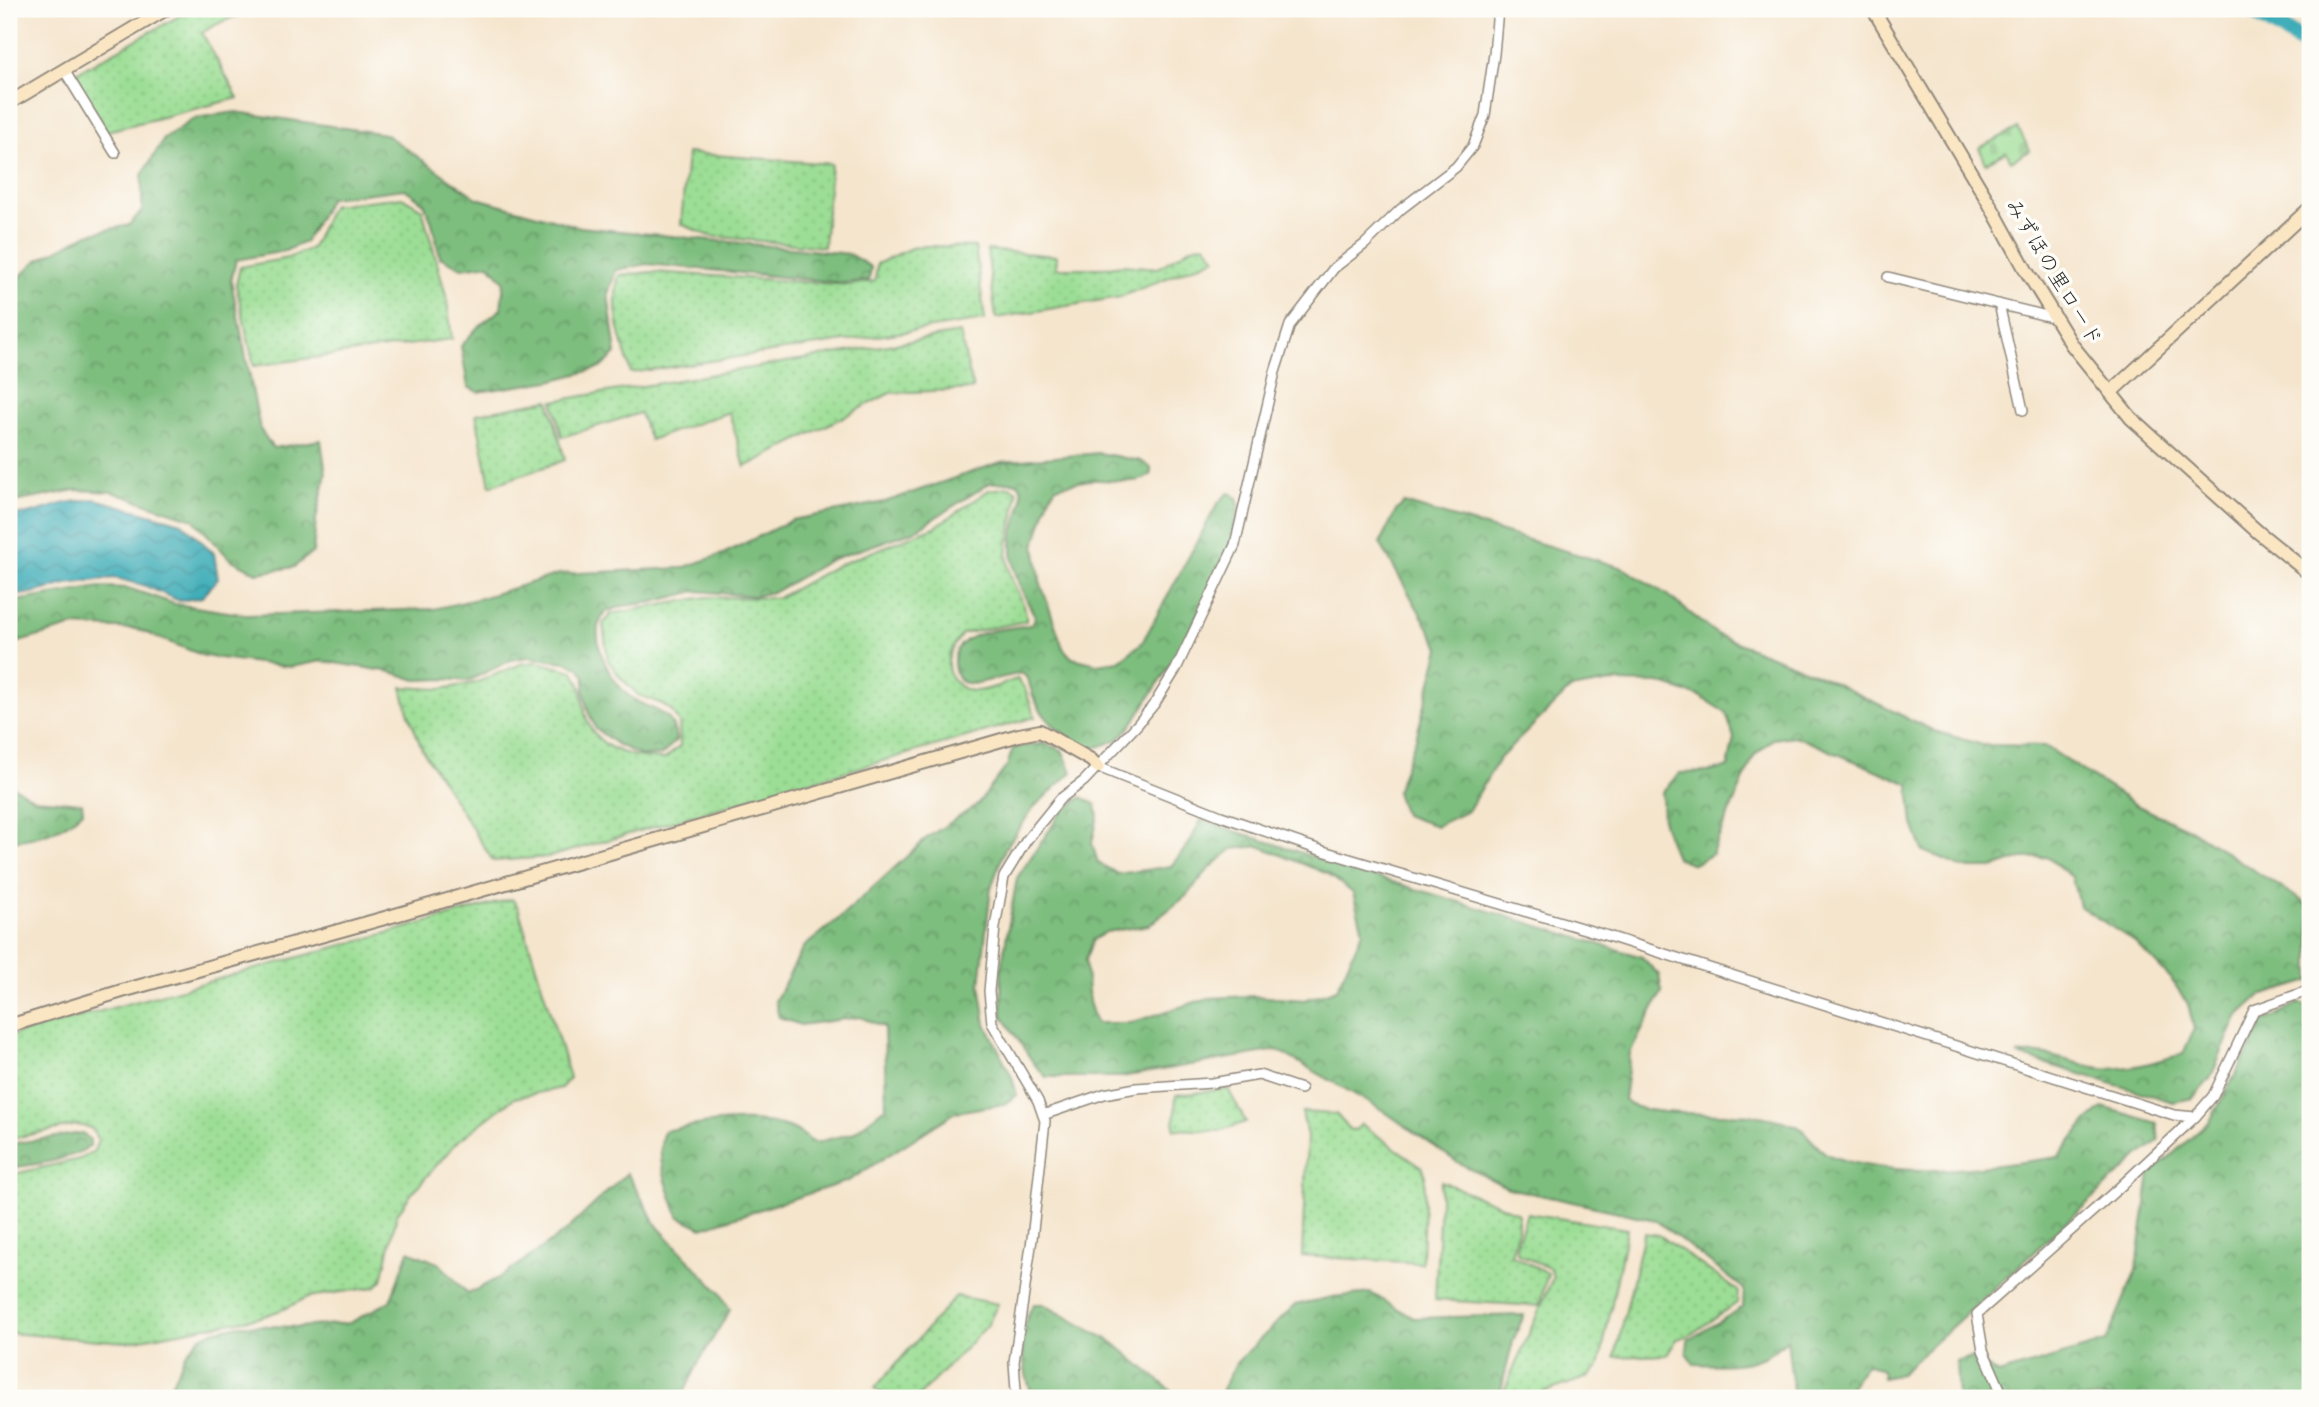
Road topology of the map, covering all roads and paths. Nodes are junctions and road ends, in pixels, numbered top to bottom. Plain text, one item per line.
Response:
1 (164, 9) edge
2 (1498, 9) edge
3 (1873, 9) edge
4 (64, 70) junction
5 (9, 103) edge
6 (116, 153) dead end
7 (2310, 208) edge
8 (1888, 277) dead end
9 (1999, 304) junction
10 (2055, 318) junction
11 (2111, 392) junction
12 (2023, 410) dead end
13 (2310, 574) edge
14 (1098, 767) junction
15 (2310, 990) edge
16 (9, 1026) edge
17 (1301, 1089) dead end
18 (1043, 1115) junction
19 (2195, 1117) junction
20 (1019, 1398) edge
21 (2004, 1398) edge

1 - 4 street
2 - 14 street
3 - 10 street, みずほの里ロード
4 - 5 street
4 - 6 street
7 - 11 street
8 - 9 street
9 - 10 street
9 - 12 street
10 - 11 street, みずほの里ロード
11 - 13 street, みずほの里ロード
14 - 16 street
14 - 18 street
14 - 19 street
15 - 19 street
17 - 18 street
18 - 20 street
19 - 21 street

